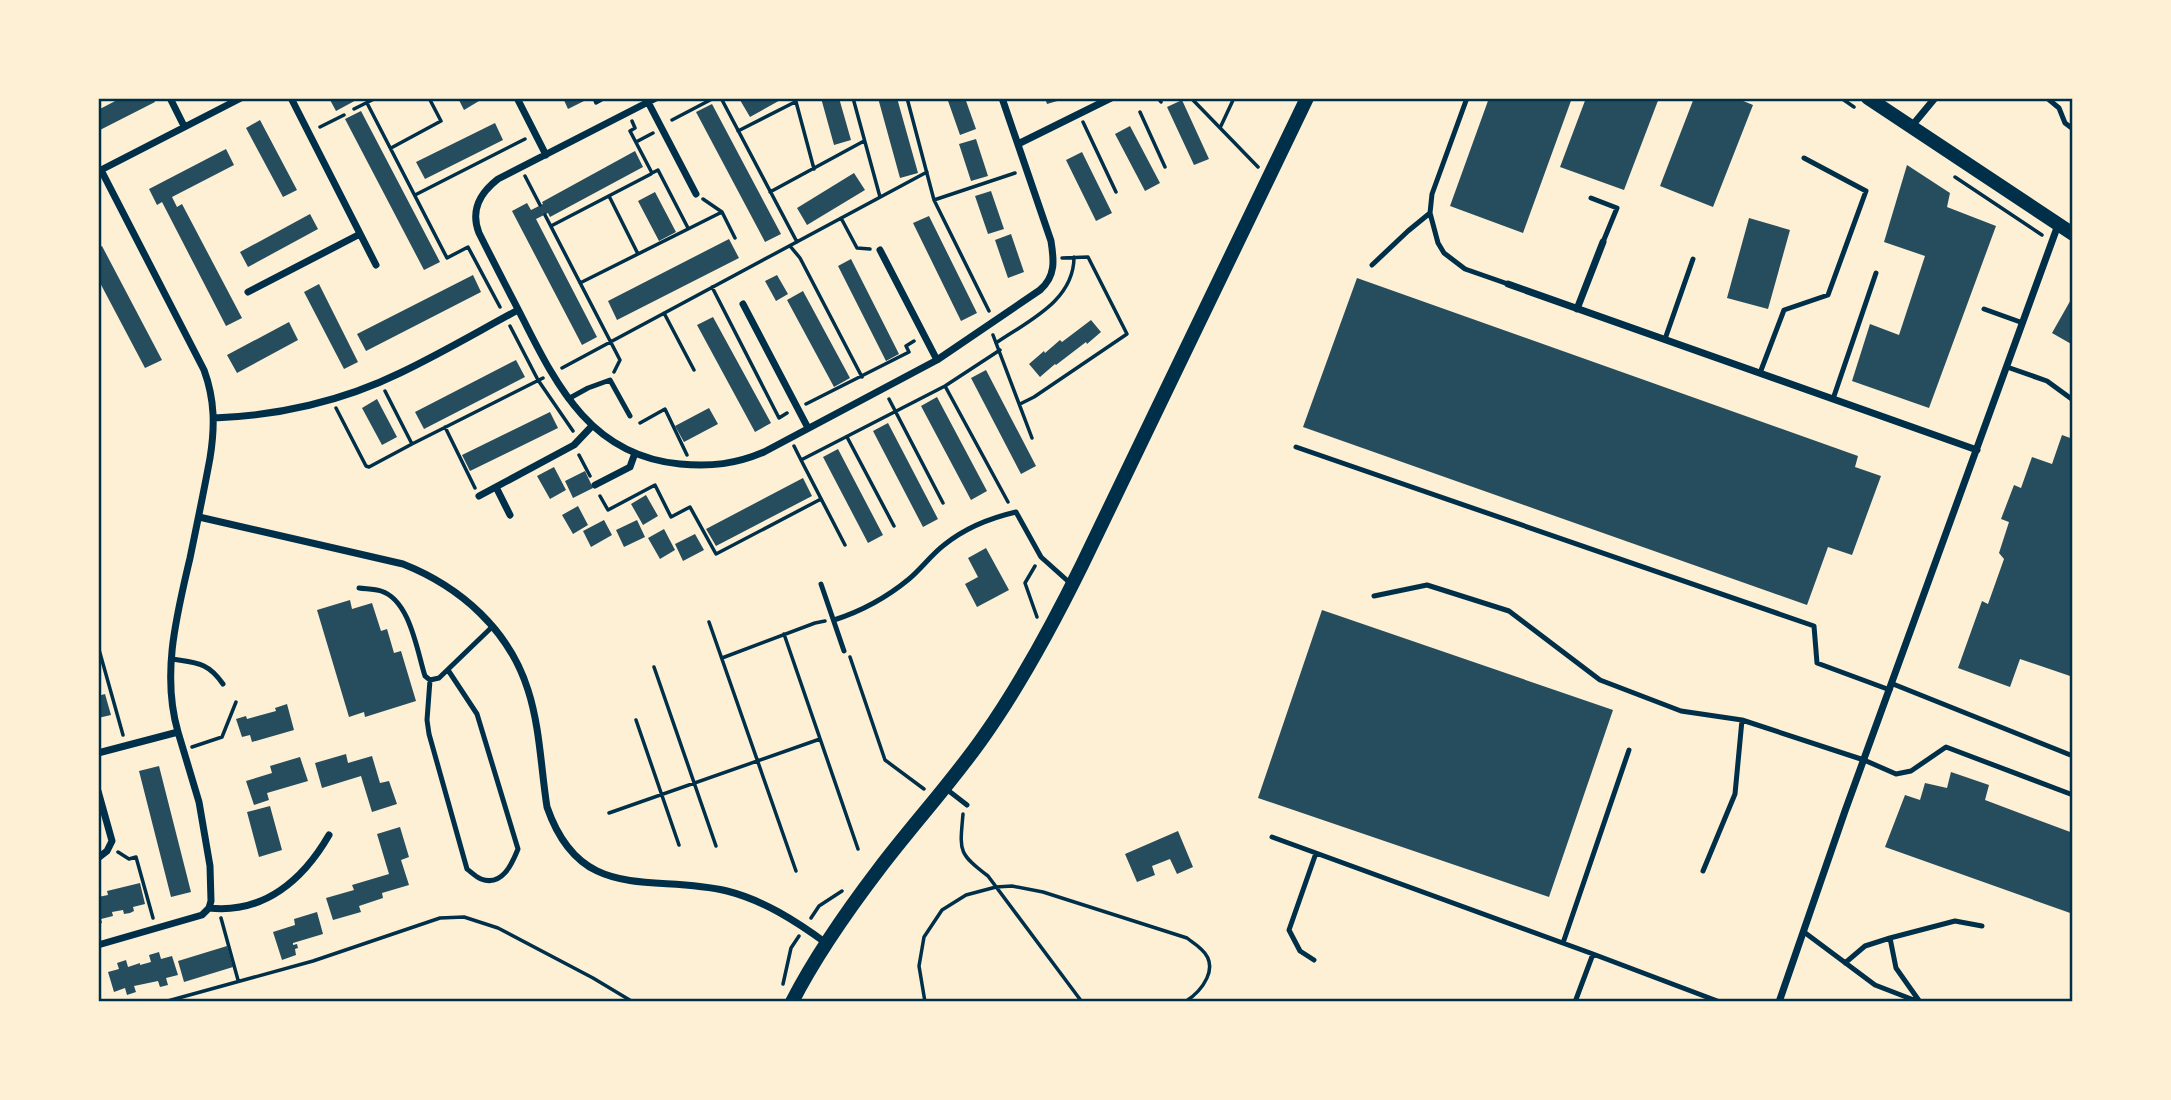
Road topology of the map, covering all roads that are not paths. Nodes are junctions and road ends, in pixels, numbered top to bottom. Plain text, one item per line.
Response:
1 (170, 98) edge
2 (240, 98) edge
3 (291, 98) edge
4 (517, 98) edge
5 (656, 98) edge
6 (1002, 98) edge
7 (1111, 98) edge
8 (1307, 98) edge
9 (1467, 98) edge
10 (1868, 98) edge
11 (1935, 98) edge
12 (2047, 98) edge
13 (648, 102) junction
14 (184, 126) junction
15 (1911, 127) junction
16 (2073, 129) edge
17 (1018, 144) junction
18 (546, 155) junction
19 (1804, 158) dead end
20 (99, 171) edge
21 (696, 194) road end
22 (1591, 198) dead end
23 (1430, 213) junction
24 (2058, 225) junction
25 (359, 234) junction
26 (2073, 234) edge
27 (1603, 242) joint
28 (880, 250) road end
29 (1693, 259) dead end
30 (376, 265) dead end
31 (1372, 265) dead end
32 (1876, 273) dead end
33 (1508, 284) joint
34 (248, 292) dead end
35 (743, 304) dead end
36 (1577, 309) junction
37 (1984, 309) dead end
38 (518, 310) junction
39 (2023, 323) junction
40 (1665, 340) junction
41 (937, 360) junction
42 (2007, 367) junction
43 (1760, 373) junction
44 (568, 399) junction
45 (1833, 399) junction
46 (2073, 400) edge
47 (630, 416) dead end
48 (214, 418) junction
49 (592, 426) junction
50 (808, 428) junction
51 (1296, 446) dead end
52 (1977, 450) junction
53 (635, 453) junction
54 (594, 485) dead end
55 (496, 487) junction
56 (479, 496) road end
57 (510, 515) dead end
58 (199, 517) junction
59 (821, 584) dead end
60 (1072, 585) junction
61 (359, 588) dead end
62 (1374, 596) dead end
63 (834, 620) junction
64 (493, 626) junction
65 (844, 651) road end
66 (172, 659) junction
67 (448, 670) junction
68 (430, 680) junction
69 (223, 684) dead end
70 (1892, 687) junction
71 (1742, 720) junction
72 (178, 732) junction
73 (1629, 750) dead end
74 (98, 753) edge
75 (2073, 756) edge
76 (1864, 760) junction
77 (945, 788) junction
78 (98, 791) edge
79 (2073, 795) edge
80 (967, 805) road end
81 (329, 835) dead end
82 (1272, 837) dead end
83 (1316, 853) junction
84 (98, 858) edge
85 (1703, 871) dead end
86 (209, 908) junction
87 (1982, 926) dead end
88 (1804, 932) junction
89 (1890, 938) junction
90 (826, 943) junction
91 (1563, 943) junction
92 (98, 945) edge
93 (1593, 954) junction
94 (1314, 960) dead end
95 (1845, 962) junction
96 (792, 1002) edge
97 (1575, 1002) edge
98 (1720, 1002) edge
99 (1779, 1002) edge
100 (1919, 1002) edge

1 - 14 street
2 - 14 street
3 - 25 street
4 - 18 street
5 - 13 street
6 - 17 street
7 - 17 street
8 - 60 main road
9 - 23 lane
10 - 15 main road
11 - 15 street
12 - 16 lane
13 - 18 street
13 - 21 street
14 - 20 street
15 - 24 main road
17 - 41 street
18 - 38 street
19 - 43 lane
20 - 48 street
22 - 27 lane
23 - 31 lane
23 - 33 lane
24 - 26 main road
24 - 39 street
25 - 30 street
25 - 34 street
27 - 36 street
28 - 41 street
29 - 40 lane
32 - 45 lane
33 - 36 street
35 - 50 street
36 - 40 street
37 - 39 lane
38 - 44 street
38 - 48 street
39 - 42 street
40 - 43 street
41 - 50 street
42 - 46 lane
42 - 52 street
43 - 45 street
44 - 47 lane
44 - 49 street
45 - 52 street
48 - 58 street
49 - 53 street
49 - 55 street
50 - 53 street
51 - 70 lane
52 - 70 street
53 - 54 street
55 - 56 street
55 - 57 street
58 - 64 street
58 - 66 street
59 - 63 lane
60 - 63 lane
60 - 77 main road
61 - 68 lane
62 - 71 lane
63 - 65 lane
64 - 67 lane
64 - 90 street
66 - 69 lane
66 - 72 street
67 - 68 lane
67 - 68 lane
70 - 75 lane
70 - 76 street
71 - 76 lane
71 - 85 lane
72 - 74 street
72 - 86 street
73 - 91 lane
76 - 79 lane
76 - 88 street
77 - 80 lane
77 - 90 main road
78 - 84 street
81 - 86 street
82 - 83 lane
83 - 91 lane
83 - 94 lane
86 - 92 street
87 - 89 lane
88 - 95 lane
88 - 99 street
89 - 95 lane
89 - 100 lane
90 - 96 main road
91 - 93 lane
93 - 97 lane
93 - 98 lane
95 - 100 lane

